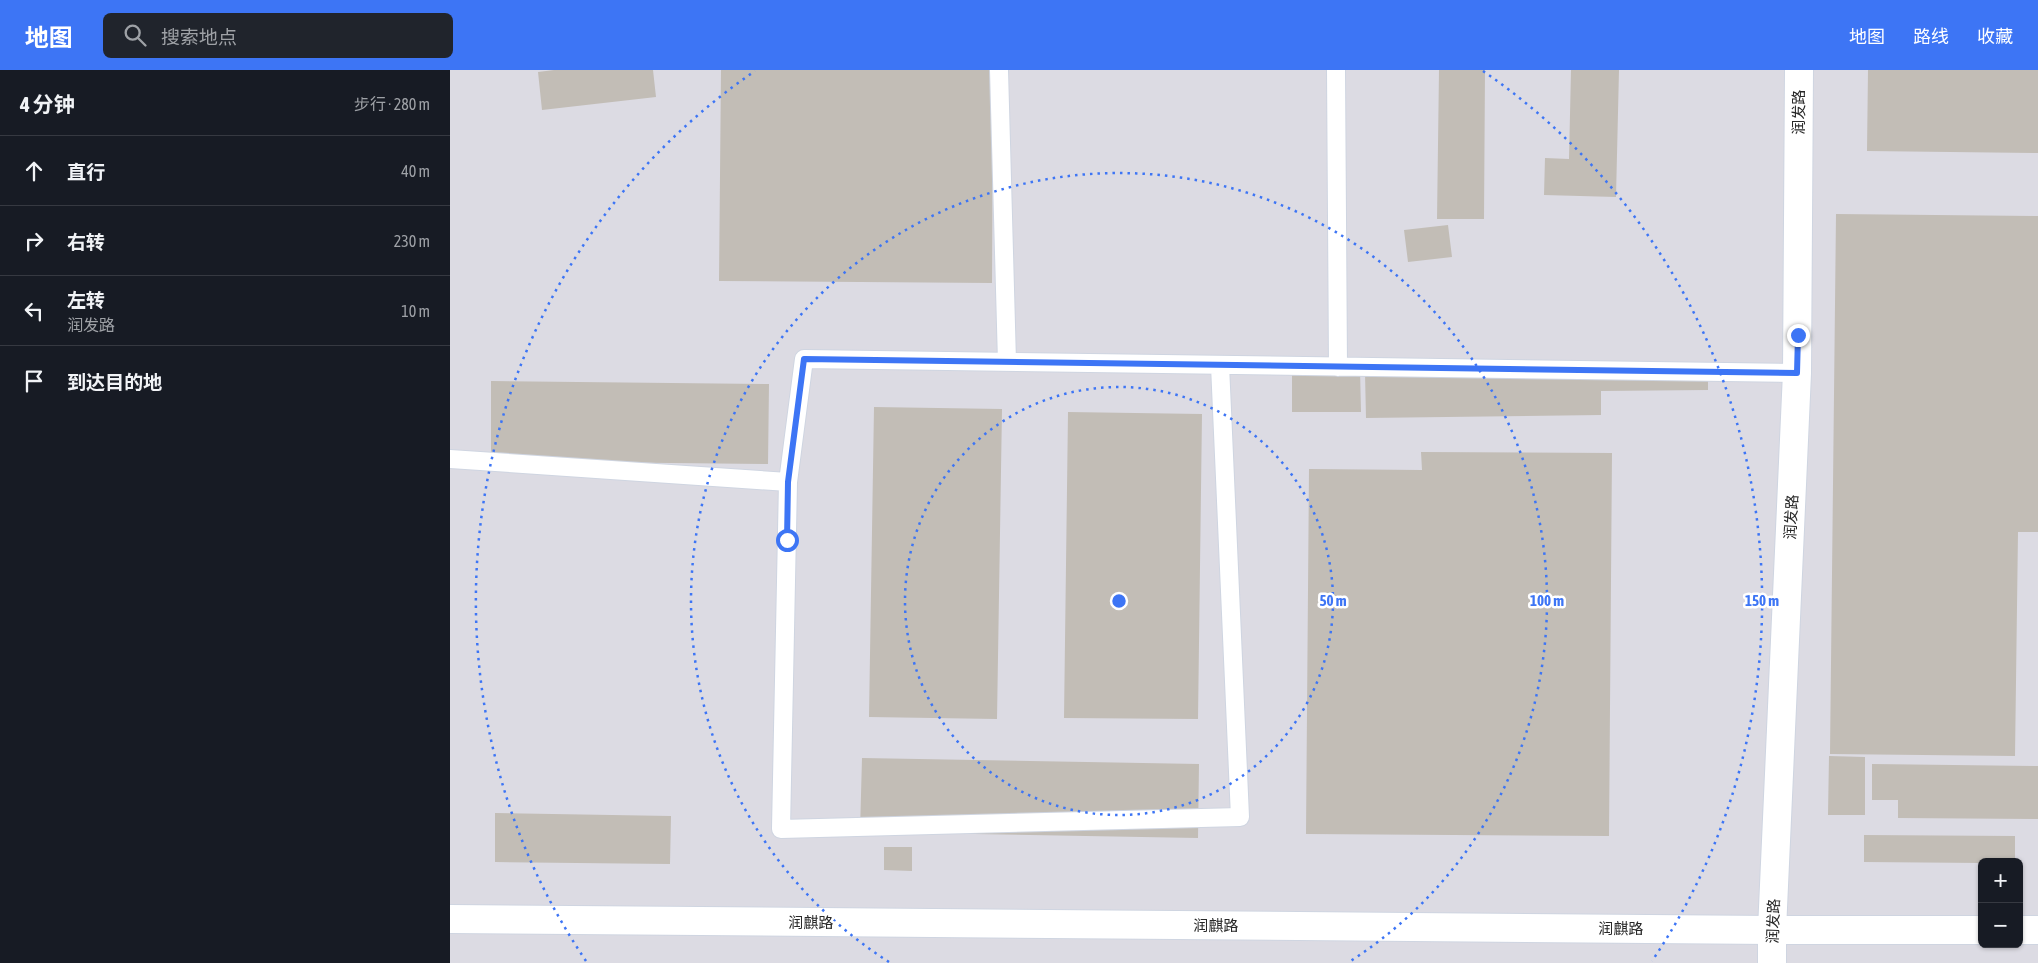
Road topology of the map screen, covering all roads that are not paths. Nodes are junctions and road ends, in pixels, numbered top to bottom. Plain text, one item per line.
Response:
1 (1000, 70) edge
2 (1336, 70) edge
3 (1798, 70) edge
4 (1006, 362) junction
5 (1220, 365) junction
6 (1338, 367) junction
7 (1797, 373) junction
8 (450, 459) edge
9 (788, 482) junction
10 (450, 920) edge
11 (1772, 930) junction
12 (1978, 930) edge
13 (2023, 930) edge
14 (2038, 930) edge
15 (1772, 963) edge

1 - 4 lane
2 - 6 lane
3 - 7 street, 润发路
4 - 5 lane
4 - 9 lane
5 - 6 lane
5 - 9 lane
6 - 7 lane
7 - 11 street, 润发路
8 - 9 lane
10 - 11 street, 润麒路
11 - 12 street, 润麒路
11 - 15 street, 润发路
13 - 14 street

